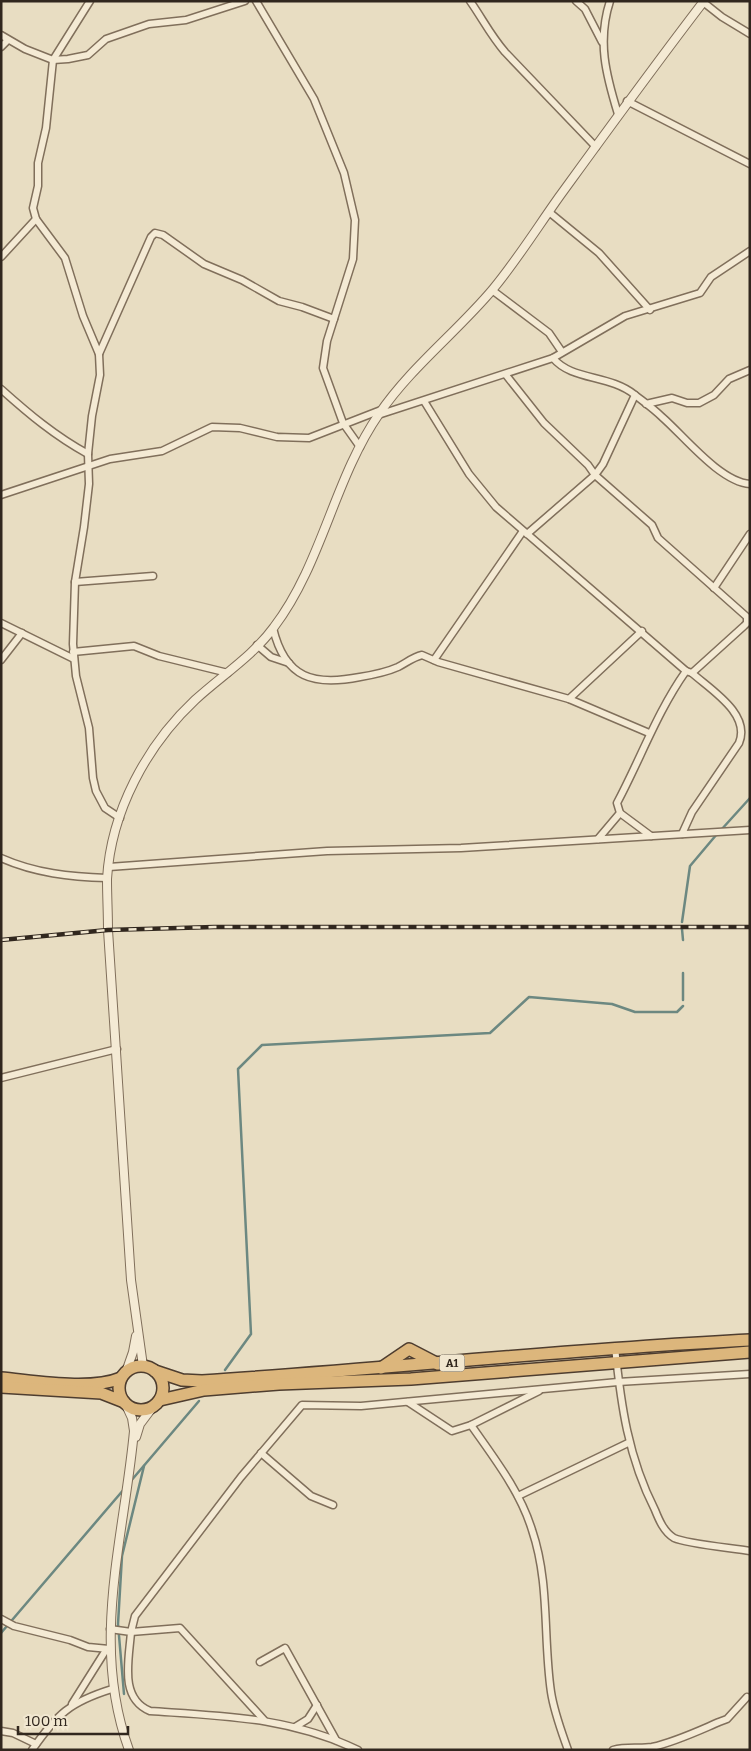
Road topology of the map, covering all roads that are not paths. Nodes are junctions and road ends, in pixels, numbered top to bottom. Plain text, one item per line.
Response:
1 (90, 1) edge
2 (245, 1) edge
3 (256, 1) edge
4 (470, 1) edge
5 (576, 1) edge
6 (610, 1) edge
7 (704, 2) edge
8 (750, 34) edge
9 (1, 35) edge
10 (8, 40) junction
11 (603, 44) junction
12 (1, 46) edge
13 (53, 60) junction
14 (627, 101) junction
15 (618, 114) junction
16 (596, 147) junction
17 (750, 164) edge
18 (549, 212) junction
19 (36, 219) junction
20 (750, 251) edge
21 (1, 257) edge
22 (492, 290) junction
23 (650, 310) junction
24 (334, 319) junction
25 (562, 352) junction
26 (99, 354) junction
27 (553, 358) junction
28 (750, 370) edge
29 (506, 376) junction
30 (1, 389) edge
31 (635, 395) junction
32 (424, 401) junction
33 (646, 404) junction
34 (380, 412) junction
35 (344, 423) junction
36 (360, 447) junction
37 (88, 454) junction
38 (88, 466) junction
39 (595, 475) junction
40 (750, 484) edge
41 (1, 495) edge
42 (524, 533) junction
43 (750, 534) edge
44 (153, 576) dead end
45 (75, 582) junction
46 (714, 588) junction
47 (1, 624) edge
48 (273, 628) junction
49 (642, 631) junction
50 (22, 633) junction
51 (257, 645) junction
52 (74, 655) junction
53 (1, 660) edge
54 (434, 660) junction
55 (289, 663) junction
56 (689, 672) junction
57 (228, 673) junction
58 (569, 699) junction
59 (649, 733) junction
60 (620, 813) junction
61 (120, 818) junction
62 (750, 830) edge
63 (682, 834) junction
64 (652, 836) junction
65 (598, 839) junction
66 (1, 858) edge
67 (109, 866) junction
68 (107, 878) junction
69 (117, 1049) junction
70 (1, 1078) edge
71 (137, 1332) junction
72 (750, 1340) edge
73 (615, 1347) junction
74 (750, 1352) edge
75 (616, 1361) junction
76 (438, 1364) junction
77 (143, 1366) junction
78 (381, 1368) junction
79 (156, 1371) junction
80 (750, 1374) edge
81 (123, 1375) junction
82 (1, 1378) edge
83 (618, 1382) junction
84 (1, 1387) edge
85 (542, 1390) junction
86 (408, 1402) junction
87 (125, 1404) junction
88 (156, 1404) junction
89 (471, 1425) junction
90 (628, 1443) junction
91 (132, 1447) junction
92 (261, 1453) junction
93 (518, 1496) junction
94 (333, 1505) dead end
95 (750, 1551) edge
96 (4, 1619) edge
97 (110, 1629) junction
98 (131, 1632) junction
99 (108, 1650) junction
100 (260, 1662) dead end
101 (112, 1690) junction
102 (747, 1696) dead end
103 (72, 1705) junction
104 (317, 1706) junction
105 (264, 1720) junction
106 (295, 1727) junction
107 (1, 1731) edge
108 (336, 1740) junction
109 (34, 1747) edge
110 (129, 1750) edge
111 (358, 1750) edge
112 (568, 1750) edge
113 (613, 1750) edge

1 - 13 street
2 - 13 street
3 - 24 street
4 - 16 street
5 - 11 street
6 - 11 street
7 - 8 street
7 - 14 street
9 - 10 street
10 - 12 street
10 - 13 street
11 - 15 street
13 - 19 street
14 - 15 street
14 - 17 street
15 - 16 street
16 - 18 street
18 - 22 street
18 - 23 street
19 - 21 street
19 - 26 street
20 - 23 street
22 - 25 street
22 - 34 street
23 - 25 street
24 - 26 street
24 - 35 street
25 - 27 street
26 - 37 street
27 - 29 street
27 - 31 street
28 - 33 street
29 - 32 street
29 - 39 street
30 - 37 street
31 - 33 street
31 - 39 street
32 - 34 street
32 - 42 street
33 - 40 street
34 - 35 street
34 - 36 street
35 - 36 street
35 - 38 street
36 - 48 street
37 - 38 street
38 - 41 street
38 - 45 street
39 - 42 street
39 - 46 street
42 - 49 street
42 - 54 street
43 - 46 street
44 - 45 street
45 - 52 street
46 - 56 street
47 - 50 street
48 - 51 street
48 - 55 street
49 - 56 street
49 - 58 street
50 - 52 street
50 - 53 street
51 - 55 street
51 - 57 street
52 - 57 street
52 - 61 street
54 - 55 street
54 - 58 street
56 - 59 street
56 - 63 street
57 - 61 street
58 - 59 street
59 - 60 street
60 - 64 street
60 - 65 street
61 - 67 street
62 - 63 street
63 - 64 street
64 - 65 street
65 - 67 street
66 - 68 street
67 - 68 street
68 - 69 street
69 - 70 street
69 - 71 street
71 - 77 street
71 - 81 street
72 - 73 highway, A1
73 - 75 street
73 - 76 highway, A1
74 - 75 highway, A1
75 - 83 street
75 - 88 highway, A1
76 - 78 highway, A1
76 - 78 highway
77 - 79 highway, A1
77 - 81 highway
78 - 79 highway, A1
79 - 88 highway
80 - 83 street
81 - 82 highway
81 - 87 highway
83 - 85 street
83 - 90 street
84 - 87 highway, A1
85 - 86 street
85 - 89 street
86 - 89 street
86 - 92 street
87 - 88 highway, A1
87 - 91 street
88 - 91 street
89 - 93 street
90 - 93 street
90 - 95 street
91 - 97 street
92 - 94 street
92 - 98 street
93 - 112 street
96 - 99 street
97 - 98 street
97 - 99 street
98 - 105 street
98 - 105 street
99 - 101 street
99 - 103 street
100 - 104 street
101 - 103 street
101 - 110 street
102 - 113 street
103 - 109 street
104 - 106 street
104 - 108 street
105 - 106 street
106 - 108 street
107 - 109 street
108 - 111 street

